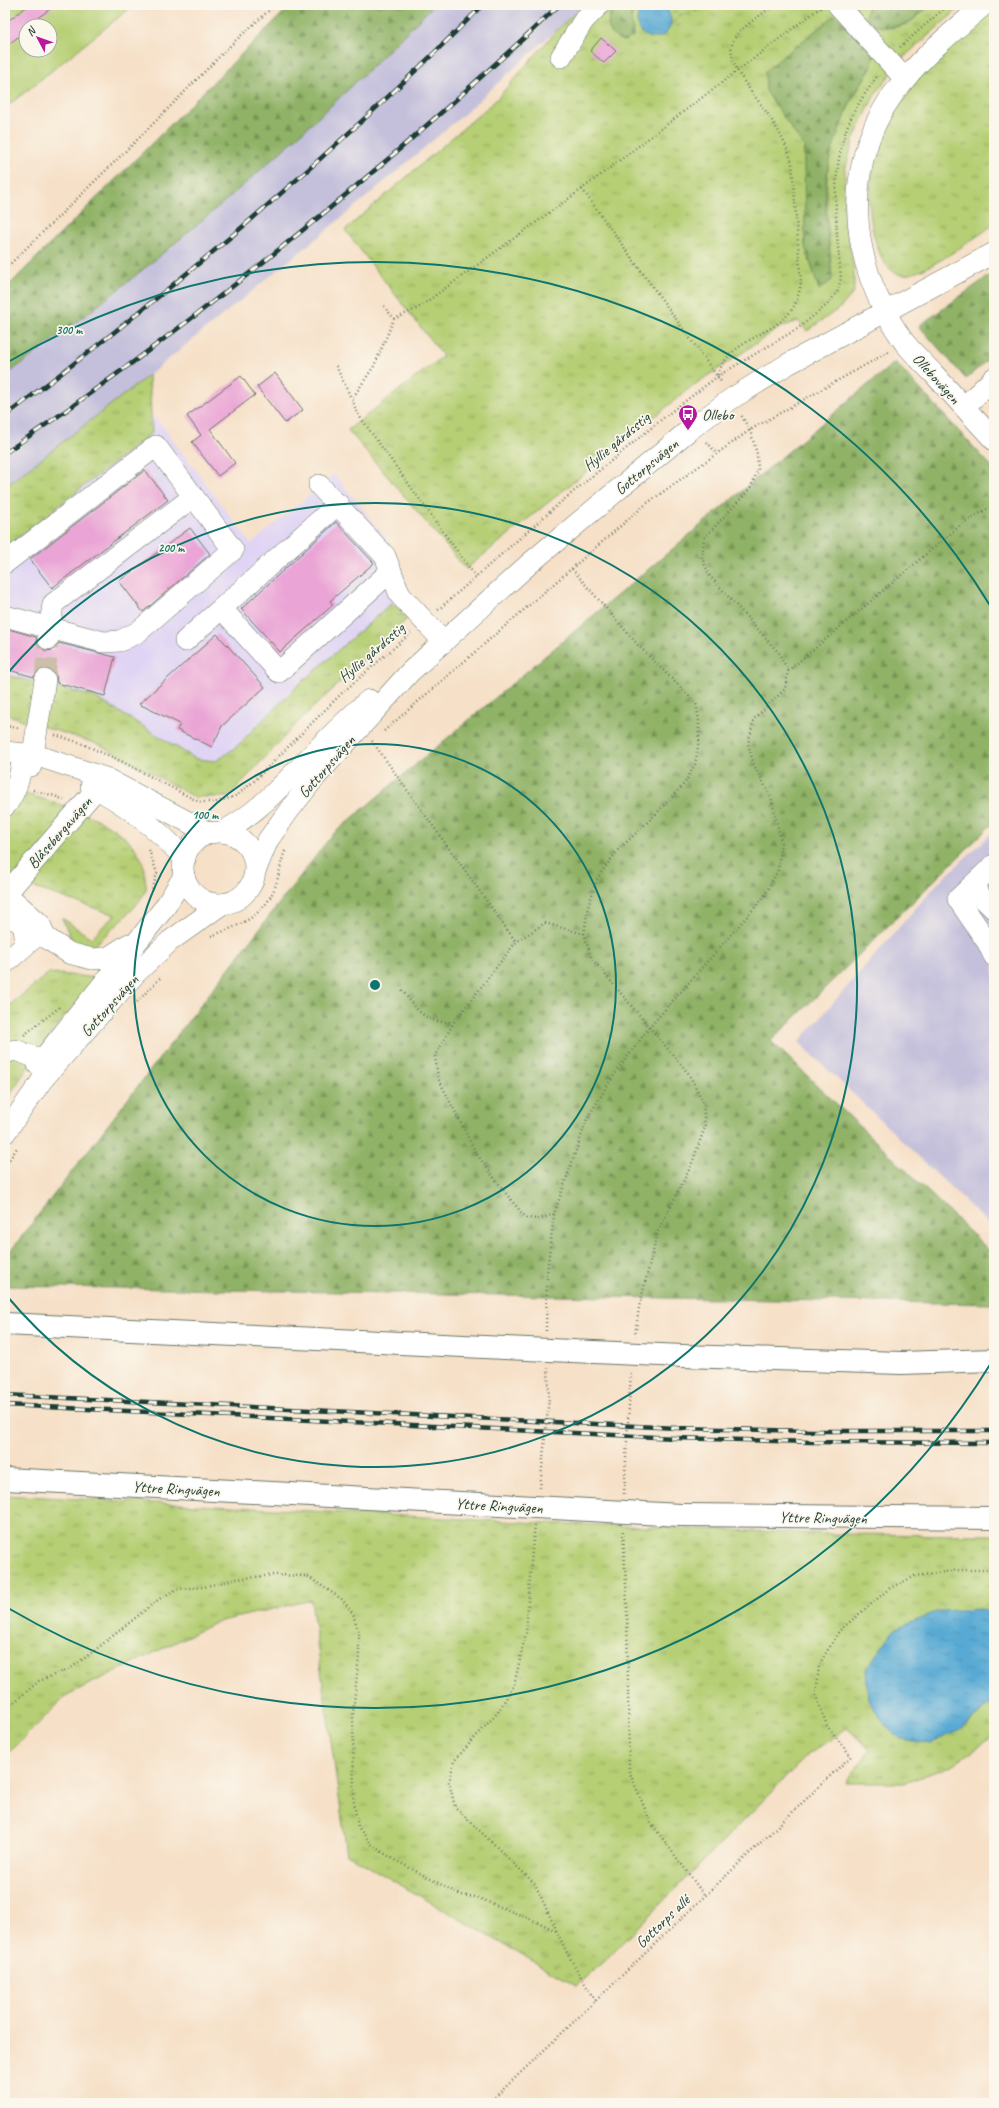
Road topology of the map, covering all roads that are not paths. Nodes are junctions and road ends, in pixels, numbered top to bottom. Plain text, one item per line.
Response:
1 (599, 5) edge
2 (838, 5) edge
3 (984, 5) edge
4 (561, 57) dead end
5 (904, 79) junction
6 (994, 247) edge
7 (994, 253) edge
8 (954, 276) junction
9 (886, 312) junction
10 (994, 378) edge
11 (964, 407) junction
12 (994, 440) edge
13 (319, 485) dead end
14 (194, 497) junction
15 (338, 504) junction
16 (5, 562) edge
17 (391, 571) junction
18 (222, 609) junction
19 (5, 616) edge
20 (49, 633) junction
21 (186, 641) dead end
22 (444, 642) junction
23 (410, 672) junction
24 (45, 680) tunnel mouth
25 (20, 758) edge
26 (101, 784) junction
27 (5, 806) edge
28 (216, 832) junction
29 (994, 865) edge
30 (184, 867) junction
31 (256, 869) junction
32 (965, 893) junction
33 (5, 894) edge
34 (222, 904) junction
35 (994, 909) edge
36 (5, 919) edge
37 (45, 936) junction
38 (142, 936) junction
39 (25, 944) junction
40 (994, 956) edge
41 (5, 963) edge
42 (5, 1053) edge
43 (49, 1062) junction
44 (5, 1113) edge
45 (13, 1138) edge
46 (5, 1324) edge
47 (994, 1354) edge
48 (994, 1360) edge
49 (901, 1363) junction
50 (5, 1479) edge
51 (994, 1518) edge

1 - 4 street
2 - 5 street
3 - 5 street, Ollebovägen
5 - 9 street, Ollebovägen
6 - 8 street, Gottorpsvägen
7 - 8 street, Gottorpsvägen
8 - 9 street, Gottorpsvägen
9 - 11 street, Ollebovägen
9 - 22 street, Gottorpsvägen
10 - 11 street
11 - 12 street, Ollebovägen
13 - 15 street
14 - 16 street
14 - 20 street
14 - 20 street
15 - 17 street
15 - 18 street
17 - 18 street
17 - 22 street
18 - 21 street
19 - 20 street
22 - 23 street, Gottorpsvägen
23 - 28 street, Gottorpsvägen
23 - 31 street, Gottorpsvägen
24 - 25 street
25 - 26 street, Blåsebergavägen
25 - 27 street
26 - 28 street, Blåsebergavägen
26 - 30 street, Blåsebergavägen
26 - 33 street, Blåsebergavägen
28 - 30 street, Gottorpsvägen
28 - 31 street
29 - 32 street
30 - 34 street
30 - 38 street, Gottorpsvägen
31 - 34 street, Gottorpsvägen
32 - 35 street
32 - 40 street
33 - 37 street
34 - 43 street, Gottorpsvägen
36 - 39 street
37 - 38 street
37 - 39 street
38 - 43 street, Gottorpsvägen
39 - 41 street
42 - 43 street
43 - 44 street, Gottorpsvägen
43 - 45 street, Gottorpsvägen
46 - 49 highway, bridge
47 - 49 highway
48 - 49 highway
50 - 51 highway, Yttre Ringvägen, bridge

